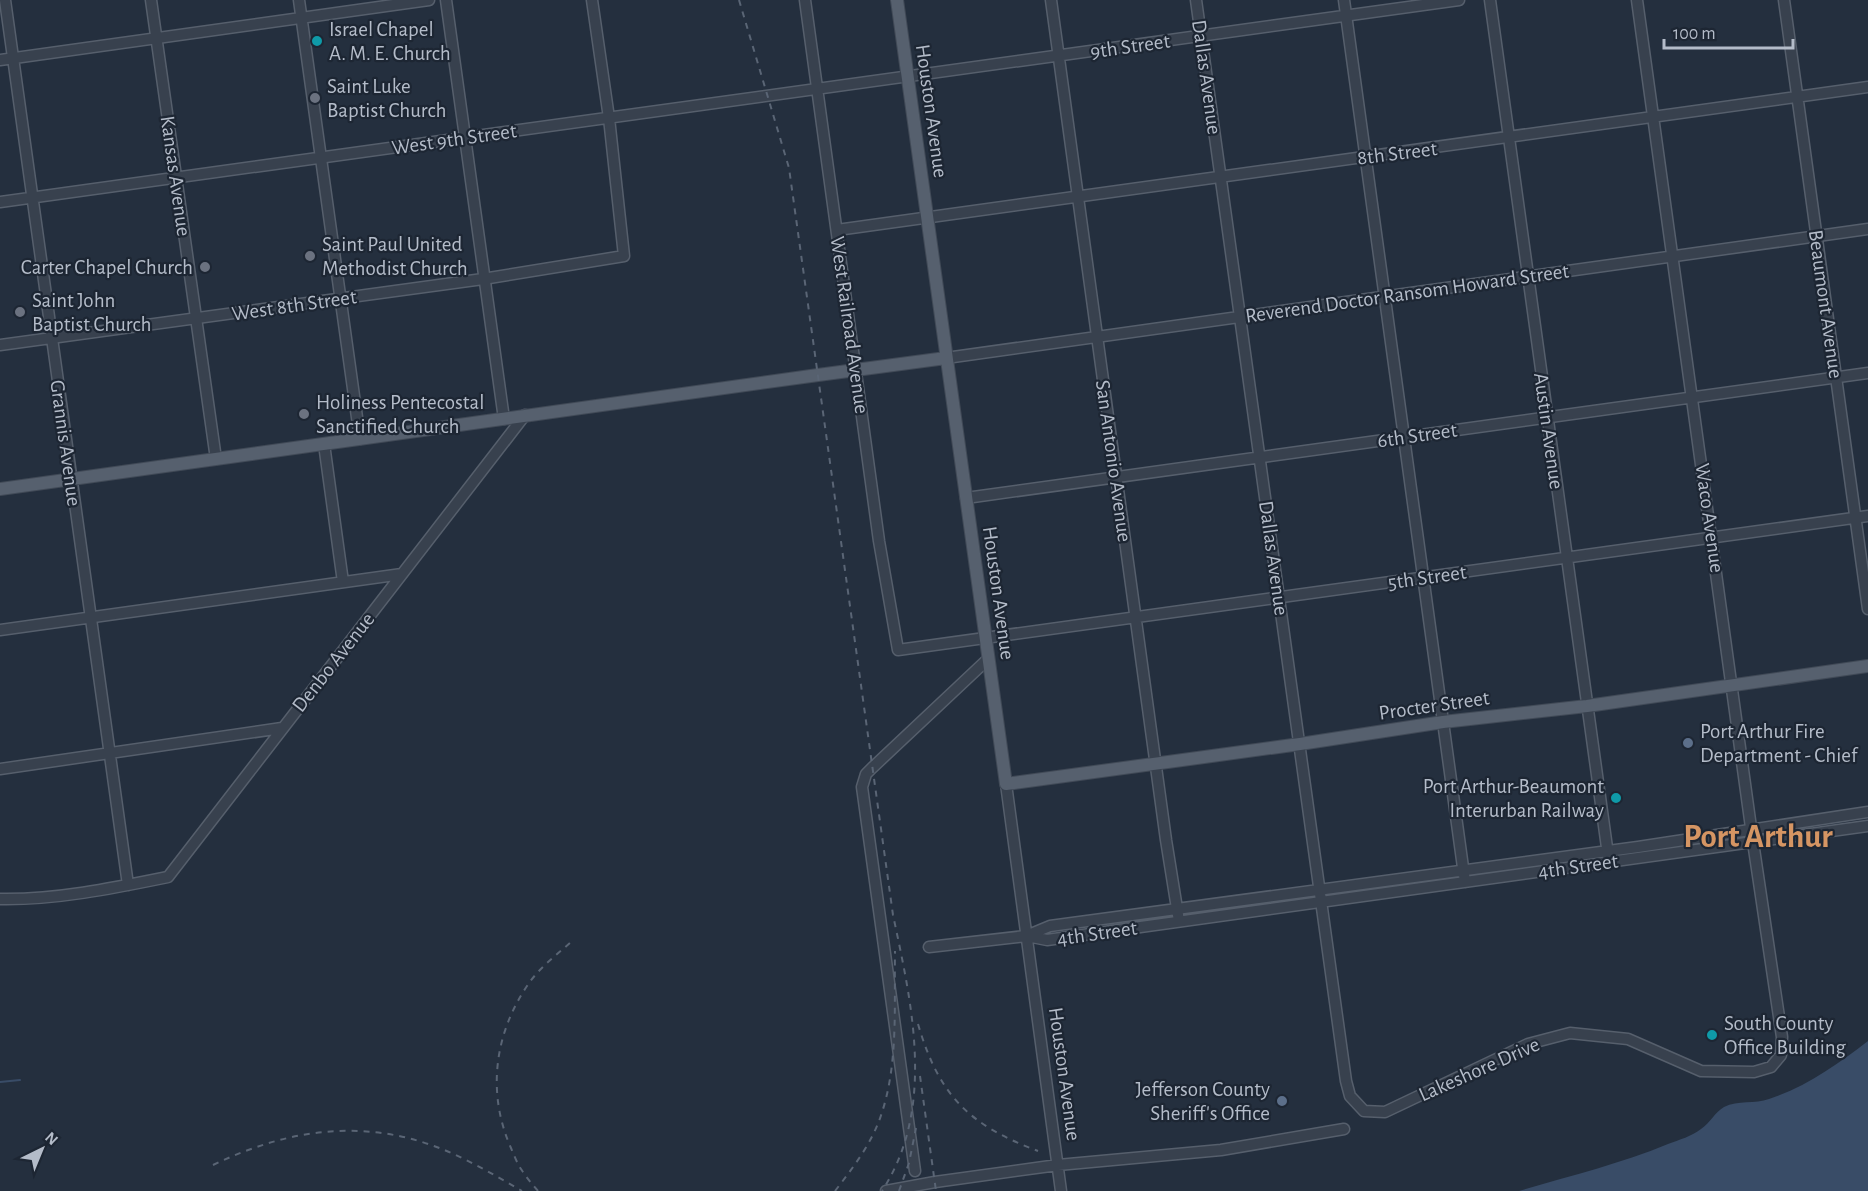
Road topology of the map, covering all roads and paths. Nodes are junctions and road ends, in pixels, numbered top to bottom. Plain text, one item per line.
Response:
1 (5, 0) edge
2 (151, 0) edge
3 (299, 0) edge
4 (429, 0) edge
5 (446, 0) edge
6 (592, 0) edge
7 (805, 0) edge
8 (897, 0) edge
9 (1051, 0) edge
10 (1196, 0) edge
11 (1344, 0) edge
12 (1459, 0) edge
13 (1490, 0) edge
14 (1638, 0) edge
15 (1784, 0) edge
16 (1347, 16) junction
17 (302, 17) junction
18 (1201, 36) junction
19 (156, 38) junction
20 (1059, 56) junction
21 (13, 58) junction
22 (0, 60) edge
23 (907, 77) junction
24 (1868, 87) edge
25 (817, 89) junction
26 (1797, 97) junction
27 (1653, 117) junction
28 (609, 118) junction
29 (1508, 136) junction
30 (464, 138) junction
31 (1366, 157) junction
32 (321, 158) junction
33 (1221, 177) junction
34 (176, 178) junction
35 (1078, 196) junction
36 (33, 198) junction
37 (0, 202) edge
38 (927, 217) junction
39 (1868, 229) edge
40 (837, 230) junction
41 (1816, 236) junction
42 (1674, 256) junction
43 (1528, 276) junction
44 (483, 279) junction
45 (1386, 296) junction
46 (340, 298) junction
47 (1241, 316) junction
48 (196, 318) junction
49 (1097, 336) junction
50 (52, 338) junction
51 (0, 345) edge
52 (946, 358) junction
53 (856, 370) junction
54 (1868, 373) edge
55 (1836, 377) junction
56 (1693, 397) junction
57 (525, 416) junction
58 (1547, 417) junction
59 (504, 418) junction
60 (1405, 437) junction
61 (360, 439) junction
62 (324, 444) junction
63 (1260, 457) junction
64 (216, 459) junction
65 (1116, 477) junction
66 (71, 478) junction
67 (0, 489) edge
68 (966, 498) junction
69 (1868, 516) edge
70 (1856, 518) junction
71 (1712, 537) junction
72 (1567, 557) junction
73 (402, 574) junction
74 (1424, 577) junction
75 (344, 582) junction
76 (1280, 597) junction
77 (1868, 609) edge
78 (91, 617) junction
79 (1135, 617) junction
80 (0, 630) edge
81 (985, 638) junction
82 (898, 650) joint
83 (988, 659) junction
84 (1868, 666) edge
85 (1732, 684) junction
86 (1587, 706) junction
87 (1443, 722) junction
88 (282, 728) junction
89 (1300, 744) junction
90 (110, 754) junction
91 (1155, 765) junction
92 (0, 769) edge
93 (1006, 784) junction
94 (1868, 812) edge
95 (1868, 826) edge
96 (1752, 830) junction
97 (1753, 842) junction
98 (1607, 850) junction
99 (1609, 862) junction
100 (1464, 869) junction
101 (1465, 882) junction
102 (128, 885) junction
103 (1319, 888) junction
104 (0, 899) edge
105 (1320, 902) junction
106 (1177, 909) junction
107 (1179, 921) junction
108 (1026, 936) junction
109 (929, 947) dead end
110 (1782, 1036) joint
111 (1364, 1111) joint
112 (1344, 1129) dead end
113 (1058, 1165) junction
114 (915, 1171) dead end
115 (886, 1191) edge
116 (1061, 1191) edge

1 - 21 street, Grannis Avenue
2 - 19 street, Kansas Avenue
3 - 17 street
4 - 17 street
5 - 30 street
6 - 28 street
7 - 25 street, West Railroad Avenue
8 - 23 main road, Houston Avenue
9 - 20 street, San Antonio Avenue
10 - 18 street, Dallas Avenue
11 - 16 street
12 - 16 street, 9th Street
13 - 29 street, Austin Avenue
14 - 27 street, Waco Avenue
15 - 26 street, Beaumont Avenue
16 - 18 street, 9th Street
16 - 31 street
17 - 19 street
17 - 32 street
18 - 20 street, 9th Street
18 - 33 street, Dallas Avenue
19 - 21 street
19 - 34 street, Kansas Avenue
20 - 23 street, 9th Street
20 - 35 street, San Antonio Avenue
21 - 22 street
21 - 36 street, Grannis Avenue
23 - 25 street, West 9th Street
23 - 38 main road, Houston Avenue
24 - 26 street, 8th Street
25 - 28 street, West 9th Street
25 - 40 street, West Railroad Avenue
26 - 27 street, 8th Street
26 - 41 street, Beaumont Avenue
27 - 29 street, 8th Street
27 - 42 street, Waco Avenue
28 - 30 street, West 9th Street
28 - 44 street, West 8th Street
29 - 31 street, 8th Street
29 - 43 street, Austin Avenue
30 - 32 street, West 9th Street
30 - 44 street
31 - 33 street, 8th Street
31 - 45 street
32 - 34 street, West 9th Street
32 - 46 street
33 - 35 street, 8th Street
33 - 47 street, Dallas Avenue
34 - 36 street, West 9th Street
34 - 48 street, Kansas Avenue
35 - 38 street, 8th Street
35 - 49 street, San Antonio Avenue
36 - 37 street, West 9th Street
36 - 50 street, Grannis Avenue
38 - 40 street
38 - 52 main road, Houston Avenue
39 - 41 street, Reverend Doctor Ransom Howard Street
40 - 53 street, West Railroad Avenue
41 - 42 street, Reverend Doctor Ransom Howard Street
41 - 55 street, Beaumont Avenue
42 - 43 street, Reverend Doctor Ransom Howard Street
42 - 56 street, Waco Avenue
43 - 45 street, Reverend Doctor Ransom Howard Street
43 - 58 street, Austin Avenue
44 - 46 street, West 8th Street
44 - 59 street
45 - 47 street, Reverend Doctor Ransom Howard Street
45 - 60 street
46 - 48 street, West 8th Street
46 - 61 street
47 - 49 street, Reverend Doctor Ransom Howard Street
47 - 63 street, Dallas Avenue
48 - 50 street, West 8th Street
48 - 64 street, Kansas Avenue
49 - 52 street, Reverend Doctor Ransom Howard Street
49 - 65 street, San Antonio Avenue
50 - 51 street, West 8th Street
50 - 66 street, Grannis Avenue
52 - 53 main road
52 - 68 main road, Houston Avenue
53 - 57 main road
53 - 82 street, West Railroad Avenue
54 - 55 street, 6th Street
55 - 56 street, 6th Street
55 - 70 street, Beaumont Avenue
56 - 58 street, 6th Street
56 - 71 street, Waco Avenue
57 - 59 main road
57 - 73 street, Denbo Avenue
58 - 60 street, 6th Street
58 - 72 street, Austin Avenue
59 - 61 main road
60 - 63 street, 6th Street
60 - 74 street
61 - 62 main road
62 - 64 main road
62 - 75 street
63 - 65 street, 6th Street
63 - 76 street, Dallas Avenue
64 - 66 main road
65 - 68 street, 6th Street
65 - 79 street, San Antonio Avenue
66 - 67 main road
66 - 78 street, Grannis Avenue
68 - 81 main road, Houston Avenue
69 - 70 street, 5th Street
70 - 71 street, 5th Street
70 - 77 street, Beaumont Avenue
71 - 72 street, 5th Street
71 - 85 street, Waco Avenue
72 - 74 street, 5th Street
72 - 86 street, Austin Avenue
73 - 75 street
73 - 88 street, Denbo Avenue
74 - 76 street, 5th Street
74 - 87 street
75 - 78 street
76 - 79 street, 5th Street
76 - 89 street, Dallas Avenue
78 - 80 street
78 - 90 street, Grannis Avenue
79 - 81 street, 5th Street
79 - 91 street, San Antonio Avenue
81 - 82 street, 5th Street
81 - 83 main road, Houston Avenue
83 - 93 main road, Houston Avenue
83 - 114 street
84 - 85 main road, Procter Street
85 - 86 main road, Procter Street
85 - 96 street, Waco Avenue
86 - 87 main road, Procter Street
86 - 98 street, Austin Avenue
87 - 89 main road, Procter Street
87 - 100 street
88 - 90 street
88 - 102 street, Denbo Avenue
89 - 91 main road, Procter Street
89 - 103 street, Dallas Avenue
90 - 92 street
90 - 102 street, Grannis Avenue
91 - 93 main road, Procter Street
91 - 106 street, San Antonio Avenue
93 - 108 street, Houston Avenue
94 - 96 street, 4th Street
95 - 97 street, 4th Street
96 - 97 street, Waco Avenue
96 - 98 street, 4th Street
97 - 99 street, 4th Street
97 - 110 street, Waco Avenue
98 - 99 street, Austin Avenue
98 - 100 street, 4th Street
99 - 101 street, 4th Street
100 - 101 street
100 - 103 street, 4th Street
101 - 105 street, 4th Street
102 - 104 street, Denbo Avenue
103 - 105 street, Dallas Avenue
103 - 106 street, 4th Street
105 - 107 street, 4th Street
105 - 111 street, Dallas Avenue
106 - 107 street, San Antonio Avenue
106 - 108 street, 4th Street
107 - 108 street, 4th Street
108 - 109 street
108 - 113 street, Houston Avenue
110 - 111 street, Lakeshore Drive
112 - 113 street
113 - 115 street
113 - 116 street, Houston Avenue

